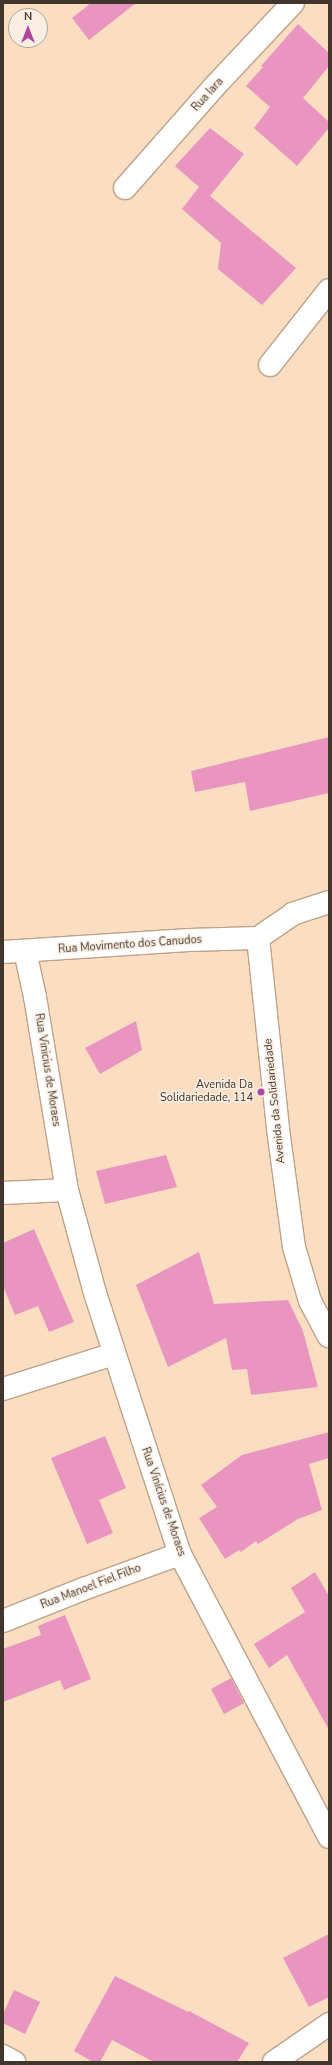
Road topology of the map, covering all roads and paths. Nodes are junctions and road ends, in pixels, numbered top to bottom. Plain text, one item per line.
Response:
1 (293, 3) edge
2 (125, 188) dead end
3 (329, 290) edge
4 (270, 365) dead end
5 (329, 902) edge
6 (258, 938) junction
7 (24, 951) junction
8 (3, 952) edge
9 (67, 1190) junction
10 (3, 1193) edge
11 (329, 1336) edge
12 (114, 1354) junction
13 (3, 1389) edge
14 (180, 1554) junction
15 (3, 1621) edge
16 (329, 1837) edge
17 (329, 2024) edge
18 (3, 2056) edge
19 (14, 2062) edge
20 (274, 2062) edge

1 - 2 street, Rua Iara
3 - 4 street
5 - 6 street
6 - 7 street, Rua Movimento dos Canudos
6 - 11 street, Avenida da Solidariedade
7 - 8 street, Rua Movimento dos Canudos
7 - 9 street, Rua Vinicius de Moraes
9 - 10 street
9 - 12 street, Rua Vinícius de Moraes
12 - 13 street
12 - 14 street, Rua Vinícius de Moraes
14 - 15 street, Rua Manoel Fiel Filho
14 - 16 street, Rua Vinícius de Moraes
17 - 20 street
18 - 19 street

